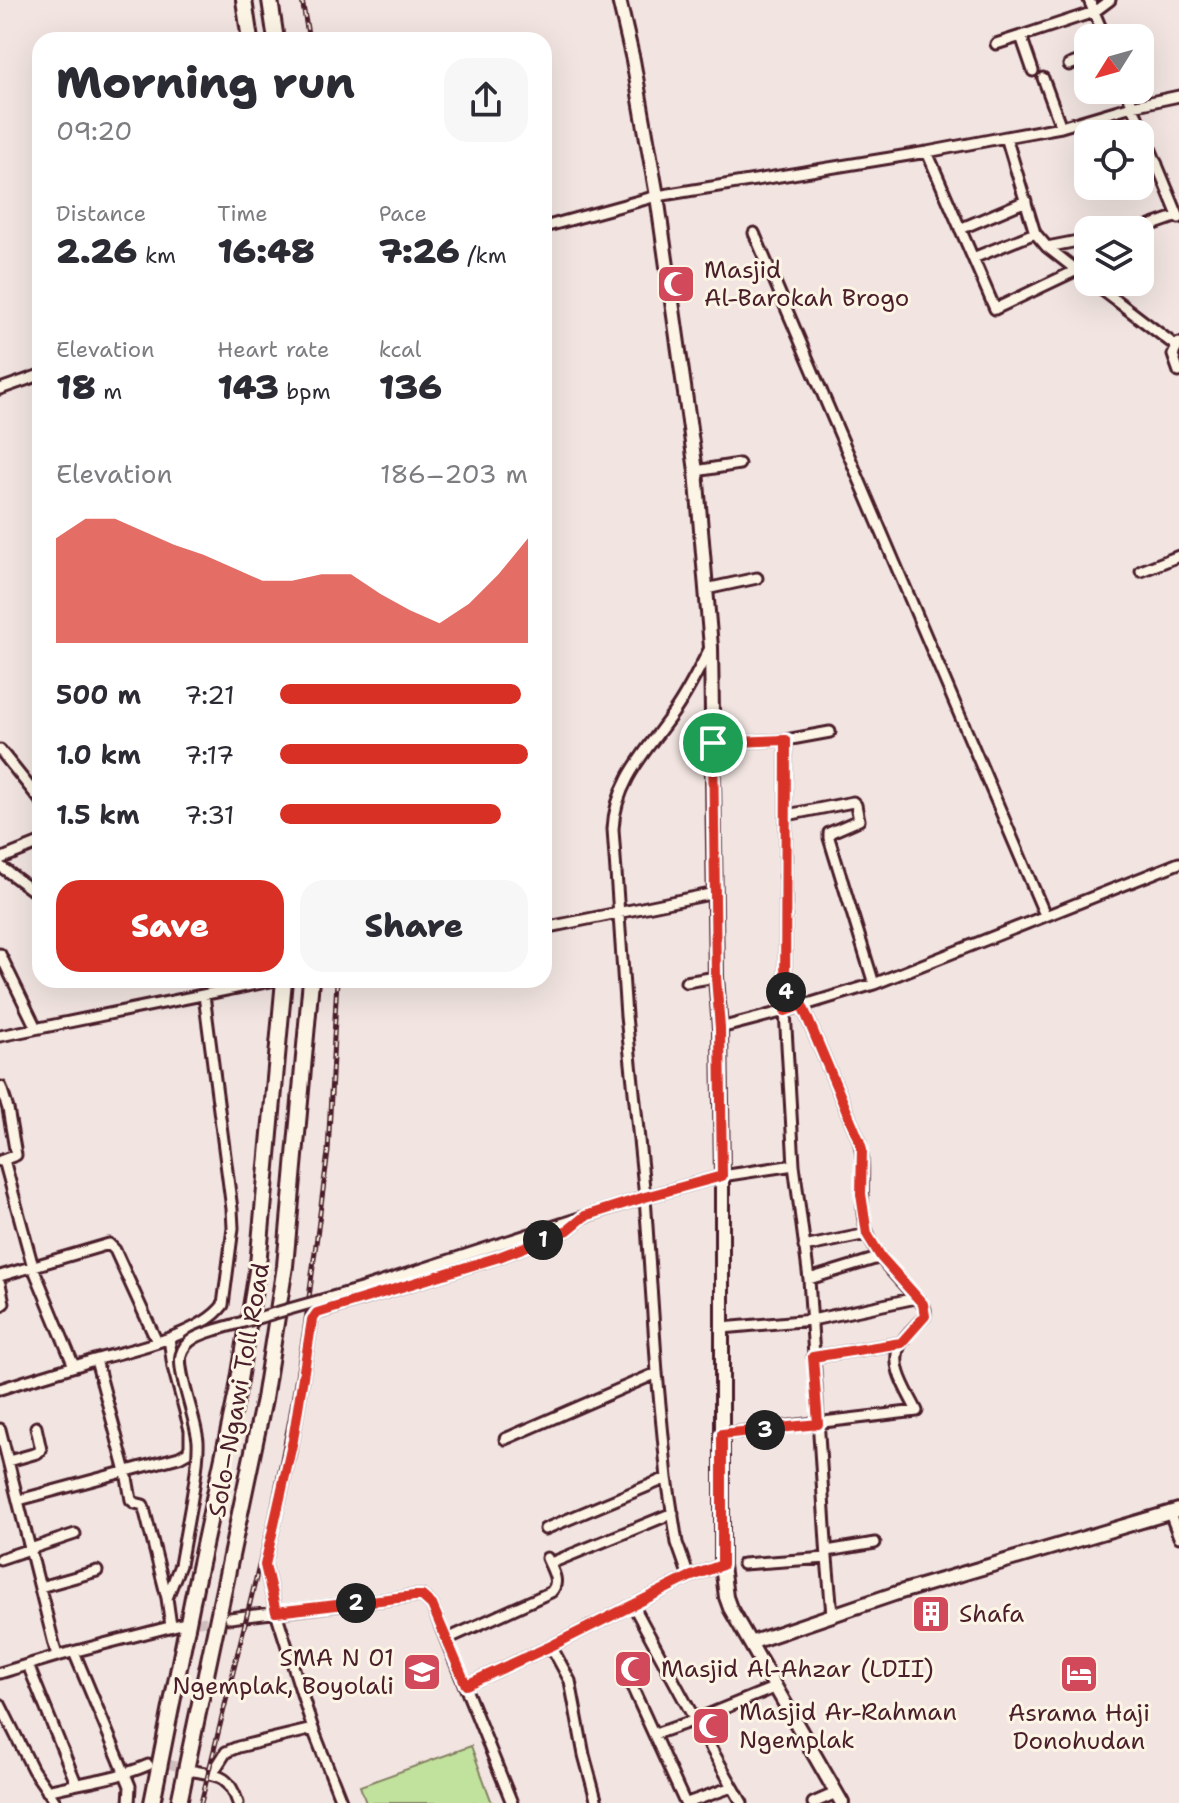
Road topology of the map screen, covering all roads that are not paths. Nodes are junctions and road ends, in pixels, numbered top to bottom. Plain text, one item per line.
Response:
1 (244, 0) edge
2 (270, 0) edge
3 (619, 0) edge
4 (1089, 0) edge
5 (1110, 0) edge
6 (1094, 12) junction
7 (1099, 24) edge
8 (249, 32) edge
9 (275, 32) edge
10 (1021, 36) junction
11 (996, 44) dead end
12 (1074, 63) edge
13 (1069, 65) dead end
14 (1033, 71) dead end
15 (1043, 78) dead end
16 (1179, 96) edge
17 (1132, 106) junction
18 (1061, 127) junction
19 (1006, 137) junction
20 (927, 152) junction
21 (1157, 164) junction
22 (1154, 165) edge
23 (657, 196) junction
24 (1026, 201) junction
25 (1178, 217) edge
26 (552, 225) edge
27 (1154, 225) edge
28 (960, 229) junction
29 (754, 233) dead end
30 (1035, 233) junction
31 (1074, 242) edge
32 (1047, 247) junction
33 (973, 258) junction
34 (1074, 268) edge
35 (1074, 271) edge
36 (1112, 296) edge
37 (1178, 345) edge
38 (1179, 372) edge
39 (32, 377) edge
40 (0, 389) edge
41 (739, 464) dead end
42 (696, 471) junction
43 (1179, 556) edge
44 (1141, 571) dead end
45 (757, 578) dead end
46 (706, 589) junction
47 (711, 647) junction
48 (830, 732) dead end
49 (786, 740) junction
50 (713, 743) junction
51 (0, 750) edge
52 (32, 790) edge
53 (787, 815) junction
54 (32, 846) edge
55 (0, 859) edge
56 (1179, 863) edge
57 (0, 866) edge
58 (32, 890) edge
59 (715, 893) junction
60 (619, 913) junction
61 (1045, 915) junction
62 (552, 926) edge
63 (0, 954) edge
64 (716, 977) junction
65 (686, 982) dead end
66 (874, 984) junction
67 (238, 988) edge
68 (283, 988) edge
69 (310, 988) edge
70 (204, 995) junction
71 (802, 1005) junction
72 (785, 1011) junction
73 (36, 1028) junction
74 (720, 1028) junction
75 (0, 1036) edge
76 (1, 1087) edge
77 (2, 1161) edge
78 (794, 1165) junction
79 (722, 1176) junction
80 (645, 1197) junction
81 (585, 1216) junction
82 (867, 1234) junction
83 (804, 1247) junction
84 (881, 1257) junction
85 (33, 1267) junction
86 (0, 1276) edge
87 (809, 1279) junction
88 (0, 1284) edge
89 (916, 1298) junction
90 (0, 1306) edge
91 (812, 1320) junction
92 (722, 1328) junction
93 (169, 1338) junction
94 (157, 1342) junction
95 (901, 1343) junction
96 (813, 1357) junction
97 (96, 1360) junction
98 (74, 1366) junction
99 (657, 1373) junction
100 (0, 1389) edge
101 (818, 1424) junction
102 (36, 1427) dead end
103 (0, 1429) edge
104 (722, 1434) junction
105 (505, 1439) dead end
106 (9, 1461) junction
107 (126, 1472) junction
108 (667, 1478) junction
109 (19, 1500) junction
110 (1174, 1512) edge
111 (673, 1513) junction
112 (545, 1529) dead end
113 (75, 1534) dead end
114 (1179, 1537) edge
115 (875, 1543) dead end
116 (31, 1549) junction
117 (827, 1554) junction
118 (0, 1559) edge
119 (743, 1564) dead end
120 (722, 1565) junction
121 (97, 1571) dead end
122 (689, 1577) junction
123 (40, 1587) junction
124 (167, 1598) junction
125 (633, 1605) junction
126 (276, 1612) junction
127 (832, 1614) junction
128 (230, 1618) tunnel mouth
129 (447, 1639) junction
130 (750, 1643) junction
131 (551, 1646) junction
132 (74, 1652) junction
133 (57, 1656) junction
134 (28, 1665) junction
135 (0, 1673) edge
136 (628, 1678) dead end
137 (466, 1685) junction
138 (776, 1687) junction
139 (0, 1704) edge
140 (695, 1720) junction
141 (313, 1729) junction
142 (655, 1734) junction
143 (148, 1765) tunnel mouth
144 (194, 1771) tunnel mouth
145 (125, 1774) junction
146 (212, 1774) junction
147 (76, 1783) junction
148 (732, 1787) junction
149 (47, 1791) junction
150 (839, 1798) edge
151 (56, 1803) edge
152 (129, 1803) edge
153 (152, 1803) edge
154 (179, 1803) edge
155 (238, 1803) edge
156 (342, 1803) edge
157 (512, 1803) edge
158 (597, 1803) edge
159 (686, 1803) edge
160 (742, 1803) edge
161 (813, 1803) edge

1 - 8 highway
2 - 9 highway
3 - 23 main road
4 - 6 street
5 - 6 street
6 - 7 street
6 - 10 street
10 - 11 street
10 - 14 street
12 - 13 street
15 - 18 street
16 - 17 street
17 - 18 street
17 - 21 street
18 - 19 street
19 - 20 street
19 - 24 street
20 - 23 street
20 - 28 street
21 - 22 street
21 - 25 street
23 - 26 street
23 - 42 main road
24 - 28 street
24 - 30 street
25 - 27 street
28 - 33 street
29 - 61 street
30 - 32 street
30 - 33 street
31 - 32 street
32 - 34 street
33 - 35 street
36 - 37 street
37 - 38 street
39 - 40 street
41 - 42 street
42 - 46 main road
43 - 44 street
45 - 46 street
46 - 47 main road
47 - 50 main road
47 - 60 street
48 - 49 street
49 - 50 street
49 - 53 street
50 - 59 main road
51 - 52 street
53 - 66 street
53 - 72 street
54 - 55 street
56 - 61 street
57 - 58 street
59 - 60 street
59 - 64 main road
60 - 62 street
60 - 80 street
61 - 66 street
63 - 73 street
64 - 65 street
64 - 74 main road
66 - 71 street
67 - 70 street
68 - 153 highway, Solo–Ngawi Toll Road
69 - 154 highway, Solo–Ngawi Toll Road
70 - 73 street
70 - 93 street
71 - 72 street
71 - 82 street
72 - 74 street
72 - 78 street
73 - 75 street
74 - 79 main road
76 - 77 street
77 - 85 street
78 - 79 street
78 - 83 street
79 - 80 street
79 - 92 main road
80 - 81 street
80 - 99 street
81 - 124 street, bridge
81 - 126 street
82 - 83 street
82 - 84 street
83 - 87 street
84 - 87 street
84 - 89 street
85 - 86 street
85 - 94 street
85 - 98 street
87 - 91 street
88 - 90 street
89 - 91 street
89 - 95 street
91 - 92 street
91 - 96 street
92 - 104 main road
93 - 94 street
93 - 107 street
94 - 97 street
95 - 96 street
95 - 101 street
96 - 101 street
97 - 98 street
97 - 107 street
98 - 100 street
99 - 105 street
99 - 108 street
101 - 104 street
101 - 117 street
102 - 106 street
103 - 106 street
104 - 120 main road
106 - 109 street
107 - 109 street
107 - 124 street
108 - 111 street
108 - 112 street
109 - 116 street
110 - 114 street
110 - 127 main road
111 - 122 street
111 - 129 street
113 - 116 street
115 - 117 street
116 - 118 street
116 - 123 street
117 - 119 street
117 - 127 street
120 - 122 street
120 - 130 main road
121 - 123 street
122 - 125 street
123 - 133 street
124 - 132 street
125 - 131 street
125 - 140 street
126 - 128 street
126 - 129 street
126 - 141 street
127 - 130 main road
129 - 137 street
130 - 138 main road
131 - 137 street
131 - 158 street
132 - 133 street
132 - 145 street
133 - 134 street
134 - 135 street
134 - 147 street
136 - 142 street
137 - 157 street
138 - 140 street
138 - 150 main road
139 - 149 street
140 - 142 street
140 - 148 street
141 - 146 street
141 - 156 street
142 - 159 street
143 - 145 street
144 - 146 street
145 - 147 street
145 - 152 street
146 - 155 street
147 - 149 street
148 - 159 street
148 - 160 street
149 - 151 street
150 - 161 street

